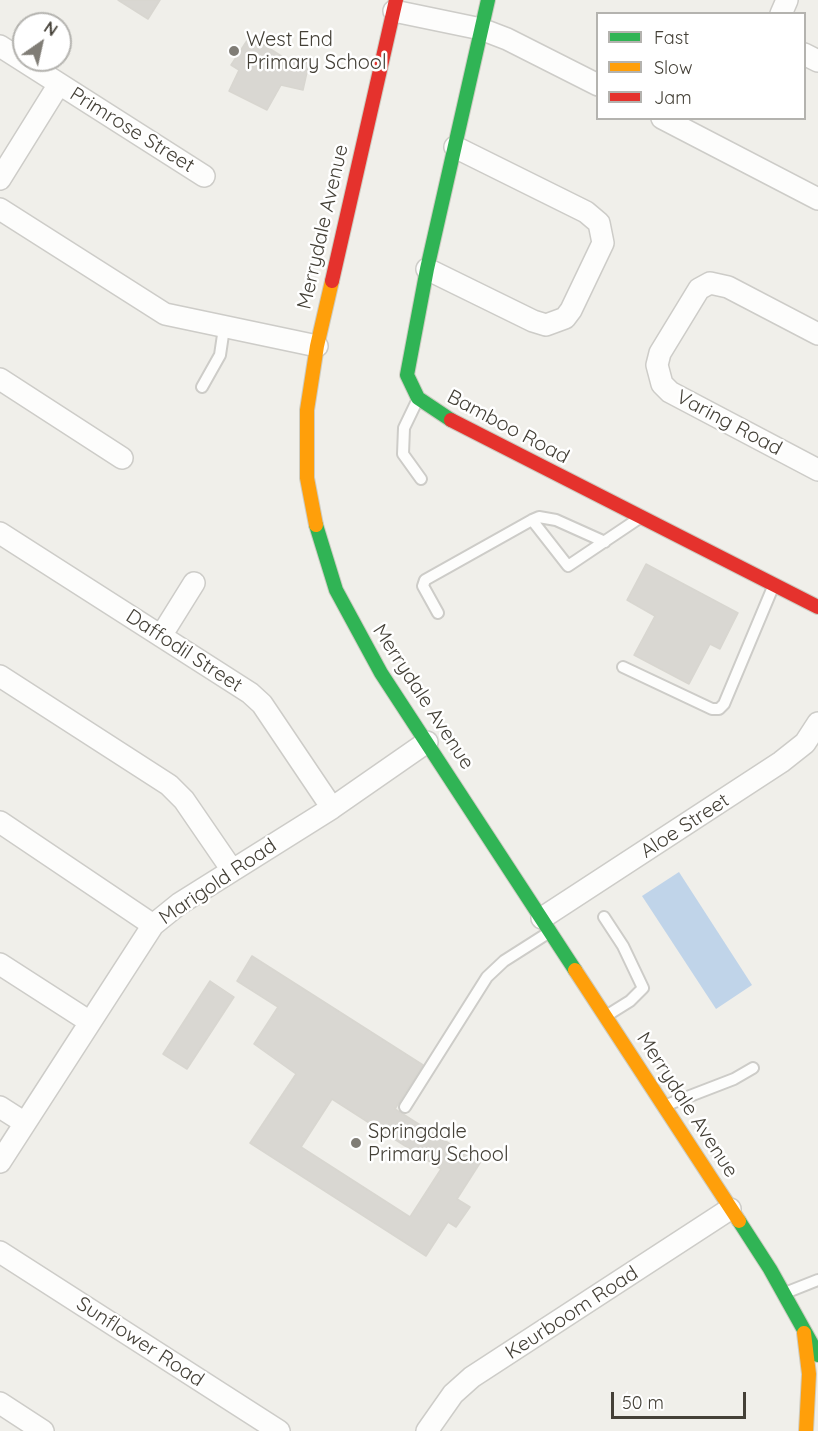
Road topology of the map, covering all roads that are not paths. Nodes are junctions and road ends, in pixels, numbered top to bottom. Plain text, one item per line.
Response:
1 (488, 0) edge
2 (395, 5) edge
3 (481, 29) junction
4 (0, 46) edge
5 (59, 84) junction
6 (596, 85) edge
7 (666, 120) edge
8 (455, 147) junction
9 (204, 176) dead end
10 (0, 179) edge
11 (818, 199) edge
12 (0, 209) edge
13 (427, 269) junction
14 (224, 328) junction
15 (818, 333) edge
16 (317, 346) junction
17 (0, 379) edge
18 (202, 387) dead end
19 (418, 398) junction
20 (122, 458) dead end
21 (818, 470) edge
22 (421, 479) dead end
23 (640, 518) junction
24 (532, 520) junction
25 (0, 533) edge
26 (605, 542) junction
27 (194, 583) dead end
28 (774, 585) junction
29 (818, 607) edge
30 (438, 613) dead end
31 (161, 636) junction
32 (623, 667) dead end
33 (0, 676) edge
34 (818, 723) edge
35 (427, 742) junction
36 (332, 808) junction
37 (0, 822) edge
38 (232, 870) junction
39 (604, 917) dead end
40 (546, 925) junction
41 (153, 926) junction
42 (0, 964) edge
43 (605, 1016) junction
44 (90, 1022) junction
45 (753, 1068) dead end
46 (664, 1106) junction
47 (0, 1107) edge
48 (405, 1107) dead end
49 (25, 1123) junction
50 (0, 1162) edge
51 (730, 1209) junction
52 (0, 1252) edge
53 (818, 1280) edge
54 (784, 1293) junction
55 (811, 1338) edge
56 (818, 1354) edge
57 (0, 1404) edge
58 (818, 1426) edge
59 (43, 1431) edge
60 (279, 1431) edge
61 (427, 1431) edge
62 (806, 1431) edge
63 (810, 1431) edge

1 - 3 street, Bamboo Road
2 - 3 street
2 - 16 street, Merrydale Avenue
3 - 6 street
3 - 8 street, Bamboo Road
4 - 5 street, Primrose Street
5 - 9 street, Primrose Street
5 - 10 street
7 - 11 street
8 - 13 street, Bamboo Road
8 - 13 street
12 - 14 street
13 - 19 street, Bamboo Road
14 - 16 street
14 - 18 lane
15 - 21 street, Varing Road
16 - 35 street, Merrydale Avenue
17 - 20 street
19 - 22 lane
19 - 23 street, Bamboo Road
23 - 26 lane
23 - 28 street, Bamboo Road
24 - 26 lane
24 - 26 lane
24 - 30 lane
25 - 31 street, Daffodil Street
27 - 31 street
28 - 29 street, Bamboo Road
28 - 32 lane
31 - 36 street, Daffodil Street
33 - 38 street
34 - 40 street, Aloe Street
35 - 36 street, Marigold Road
35 - 40 street, Merrydale Avenue
36 - 38 street, Marigold Road
37 - 41 street
38 - 41 street, Marigold Road
39 - 43 lane
40 - 43 street, Merrydale Avenue
40 - 48 lane
41 - 44 street, Marigold Road
42 - 44 street
43 - 46 street, Merrydale Avenue
44 - 49 street, Marigold Road
45 - 46 lane
46 - 51 street, Merrydale Avenue
47 - 49 street
49 - 50 street, Marigold Road
51 - 54 street, Merrydale Avenue
51 - 61 street, Keurboom Road
52 - 60 street, Sunflower Road
53 - 54 lane
54 - 55 street, Merrydale Avenue
55 - 56 street, Merrydale Avenue
55 - 62 street, Merrydale Avenue
57 - 59 street
58 - 63 street

